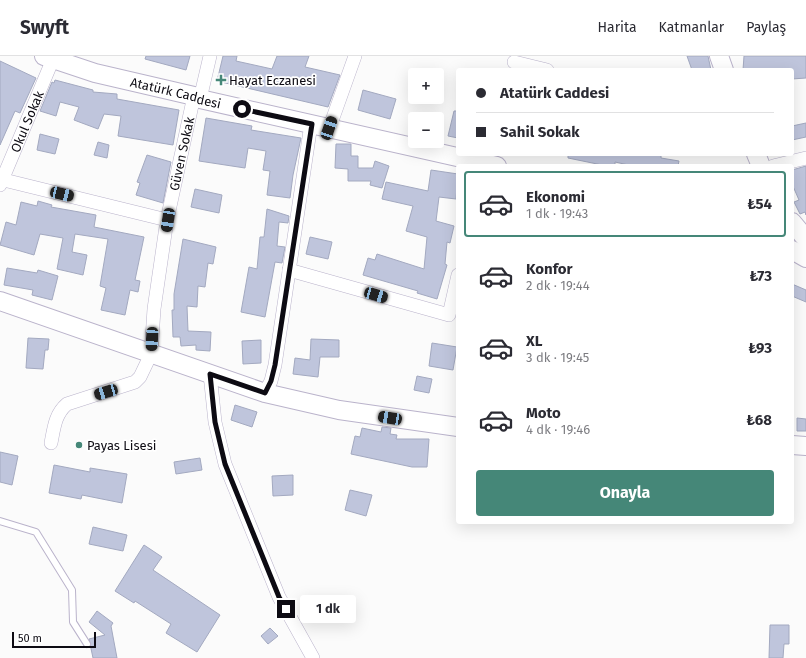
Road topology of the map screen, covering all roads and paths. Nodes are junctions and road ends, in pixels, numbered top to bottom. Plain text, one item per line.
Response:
1 (210, 56) edge
2 (355, 56) edge
3 (719, 56) edge
4 (49, 57) edge
5 (514, 63) edge
6 (538, 68) edge
7 (723, 68) edge
8 (197, 98) junction
9 (312, 124) junction
10 (329, 128) junction
11 (497, 156) edge
12 (806, 158) edge
13 (485, 164) edge
14 (490, 164) edge
15 (781, 164) edge
16 (1, 182) edge
17 (168, 220) junction
18 (794, 224) edge
19 (806, 239) edge
20 (794, 251) edge
21 (806, 258) edge
22 (289, 270) junction
23 (456, 284) edge
24 (0, 301) edge
25 (151, 354) junction
26 (210, 374) junction
27 (265, 393) junction
28 (456, 427) edge
29 (50, 443) dead end
30 (794, 445) edge
31 (806, 446) edge
32 (0, 522) edge
33 (87, 644) dead end
34 (313, 658) edge

1 - 8 street, Güven Sokak
2 - 10 street
3 - 7 street
4 - 8 street, Atatürk Caddesi
4 - 16 street, Okul Sokak
5 - 6 street
8 - 9 street, Atatürk Caddesi
8 - 17 street, Güven Sokak
9 - 10 street, Atatürk Caddesi
9 - 22 street
10 - 13 street, Atatürk Caddesi
11 - 14 street
12 - 15 street
16 - 17 street
17 - 25 street, Güven Sokak
18 - 19 street
20 - 21 street
22 - 23 street
22 - 27 street
24 - 25 street
25 - 26 street
25 - 29 street
26 - 27 street
26 - 34 street
27 - 28 street
30 - 31 street
32 - 33 lane

